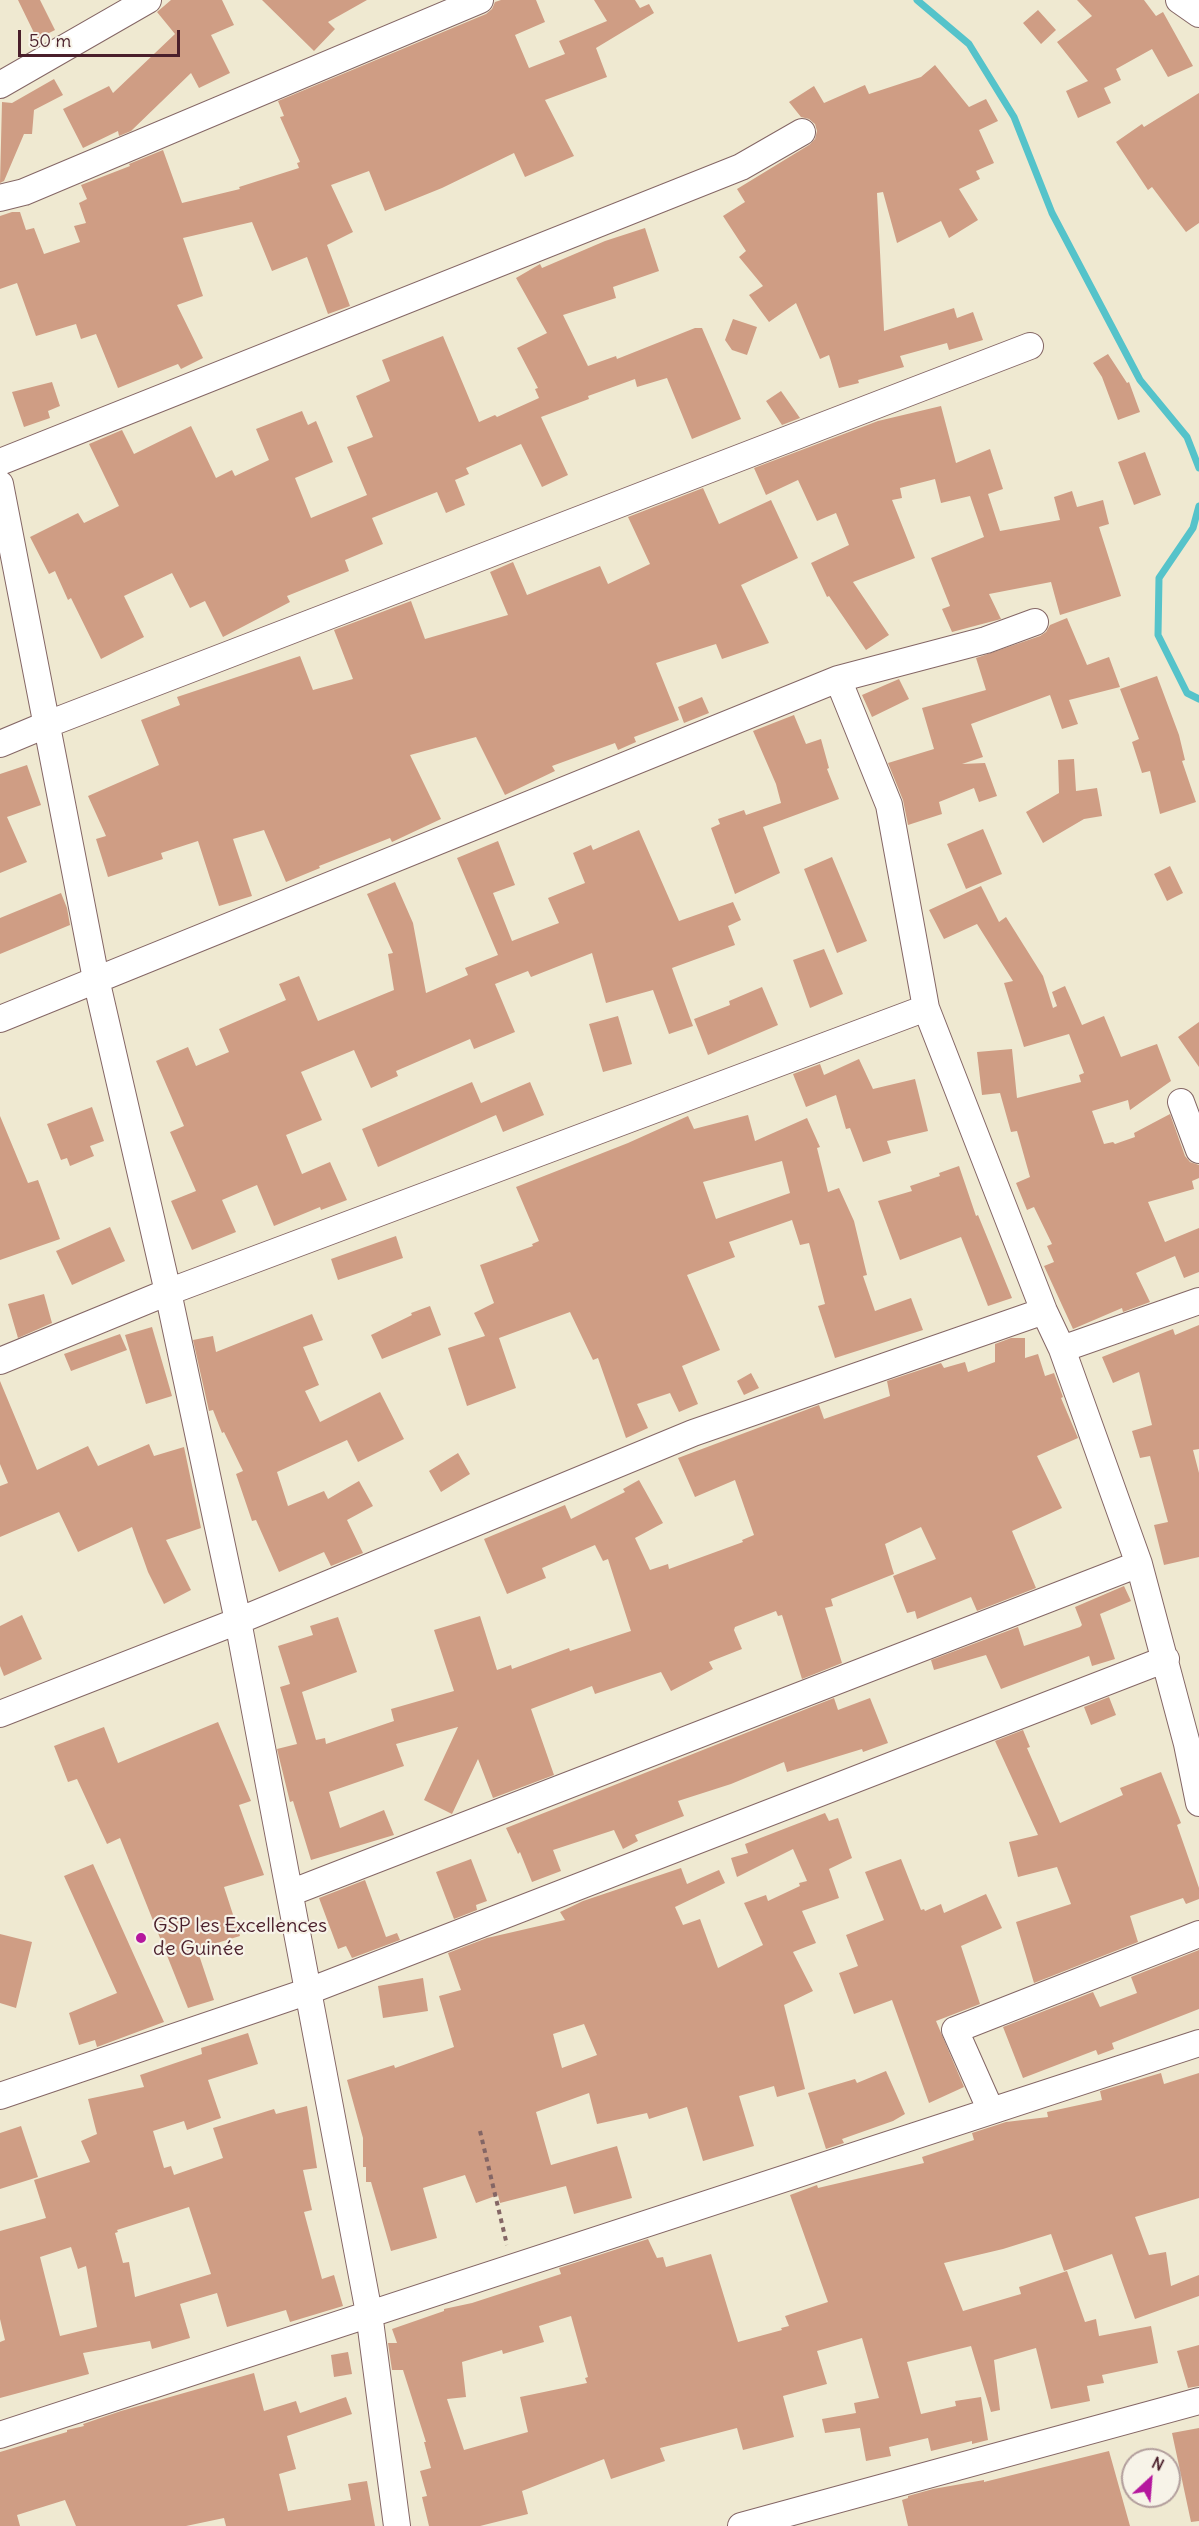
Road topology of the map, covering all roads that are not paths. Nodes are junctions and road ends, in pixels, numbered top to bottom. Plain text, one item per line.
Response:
1 (148, 0) edge
2 (480, 0) edge
3 (1179, 0) edge
4 (1199, 14) edge
5 (0, 84) edge
6 (802, 132) dead end
7 (0, 198) edge
8 (1030, 346) dead end
9 (0, 462) edge
10 (0, 484) edge
11 (1035, 622) dead end
12 (838, 679) junction
13 (48, 724) junction
14 (0, 744) edge
15 (96, 979) junction
16 (926, 1008) junction
17 (0, 1019) edge
18 (1181, 1102) dead end
19 (1199, 1150) edge
20 (168, 1292) junction
21 (1199, 1300) edge
22 (1044, 1311) junction
23 (1062, 1349) junction
24 (0, 1361) edge
25 (1139, 1564) junction
26 (238, 1621) junction
27 (1166, 1659) junction
28 (0, 1714) edge
29 (1193, 1743) edge
30 (1199, 1803) edge
31 (290, 1893) junction
32 (1199, 1934) edge
33 (309, 1991) junction
34 (1199, 2043) edge
35 (0, 2096) edge
36 (991, 2111) junction
37 (369, 2313) junction
38 (1199, 2401) edge
39 (0, 2435) edge
40 (397, 2526) edge
41 (741, 2526) edge

1 - 5 street
2 - 7 street
3 - 4 street
6 - 9 street
8 - 13 street
10 - 13 street
11 - 12 street
12 - 15 street
12 - 16 street
13 - 14 street
13 - 15 street
15 - 17 street
15 - 20 street
16 - 20 street
16 - 22 street
18 - 19 street
20 - 24 street
20 - 26 street
21 - 23 street
22 - 23 street
22 - 26 street
23 - 25 street
25 - 27 street
25 - 31 street
26 - 28 street
26 - 31 street
27 - 29 street
27 - 33 street
29 - 30 street
31 - 33 street
32 - 36 street
33 - 35 street
33 - 37 street
34 - 36 street
36 - 37 street
37 - 39 street
37 - 40 street
38 - 41 street

